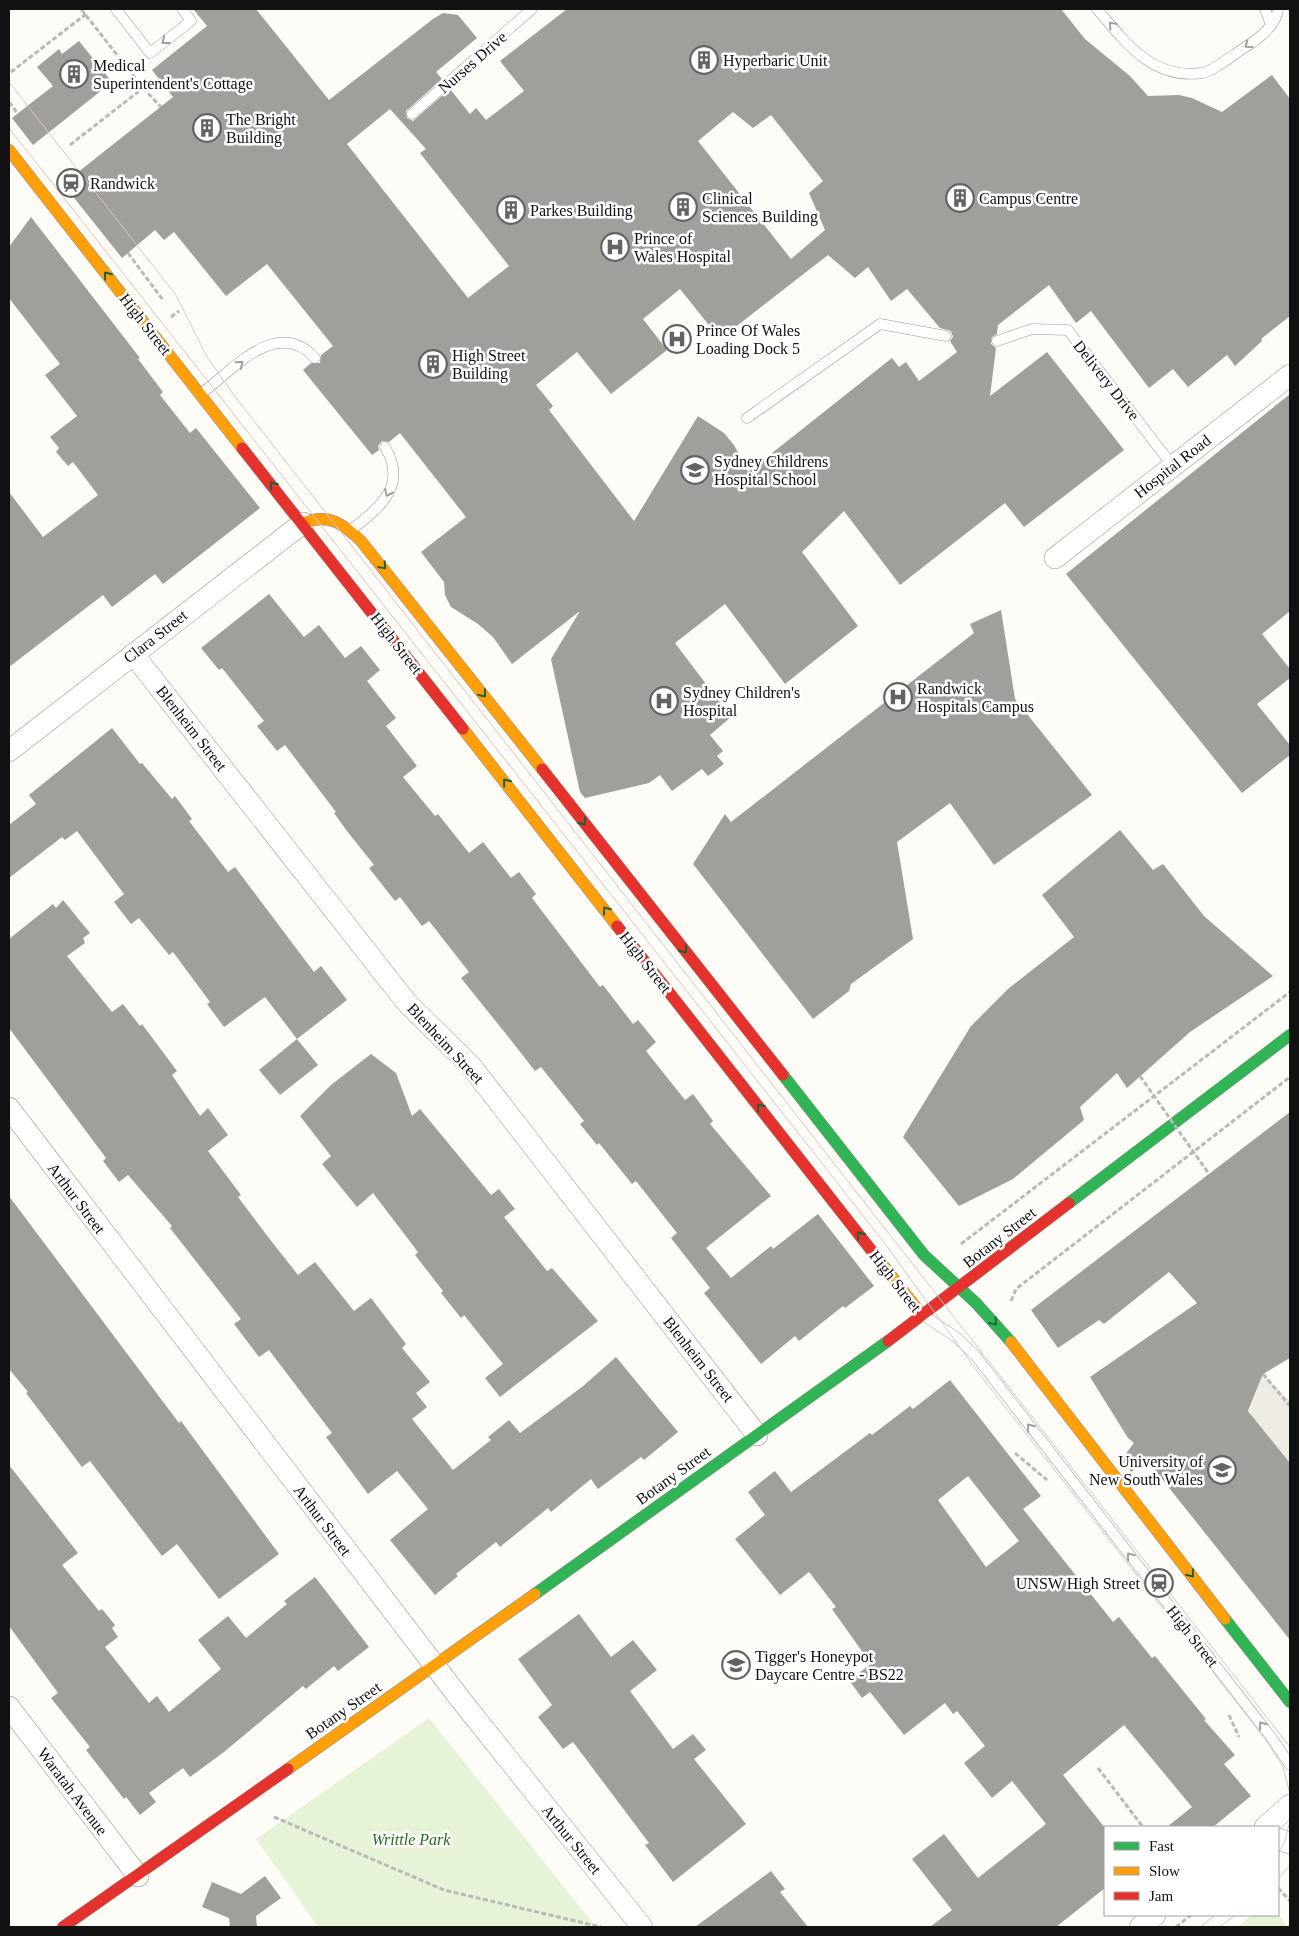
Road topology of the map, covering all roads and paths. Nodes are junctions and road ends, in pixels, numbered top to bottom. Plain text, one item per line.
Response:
1 (81, 9) edge
2 (116, 9) edge
3 (182, 9) edge
4 (532, 9) edge
5 (1097, 9) edge
6 (1265, 9) edge
7 (1278, 9) edge
8 (86, 14) junction
9 (1271, 25) junction
10 (11, 72) dead end
11 (143, 88) junction
12 (9, 102) edge
13 (161, 107) dead end
14 (18, 114) dead end
15 (412, 114) dead end
16 (70, 145) dead end
17 (9, 150) edge
18 (128, 253) dead end
19 (159, 294) dead end
20 (946, 336) dead end
21 (997, 341) dead end
22 (315, 358) dead end
23 (1290, 375) edge
24 (201, 394) junction
25 (747, 418) dead end
26 (385, 446) dead end
27 (1172, 465) junction
28 (303, 523) junction
29 (350, 531) junction
30 (1055, 558) dead end
31 (133, 654) junction
32 (9, 751) edge
33 (1290, 992) edge
34 (1290, 1035) edge
35 (1140, 1076) dead end
36 (1290, 1077) edge
37 (9, 1108) edge
38 (1209, 1174) dead end
39 (961, 1244) dead end
40 (959, 1288) junction
41 (1011, 1301) dead end
42 (922, 1315) junction
43 (1263, 1374) dead end
44 (1290, 1406) edge
45 (757, 1435) junction
46 (1015, 1453) dead end
47 (1050, 1483) dead end
48 (434, 1665) junction
49 (1290, 1702) edge
50 (9, 1706) edge
51 (1228, 1714) dead end
52 (1239, 1736) dead end
53 (1290, 1765) edge
54 (1098, 1768) dead end
55 (1290, 1805) edge
56 (274, 1817) dead end
57 (1142, 1826) edge
58 (1276, 1826) edge
59 (1279, 1830) edge
60 (1290, 1843) edge
61 (138, 1876) junction
62 (1279, 1889) edge
63 (1290, 1893) edge
64 (1286, 1897) junction
65 (1290, 1901) edge
66 (1155, 1916) edge
67 (1190, 1916) edge
68 (63, 1927) edge
69 (601, 1927) edge
70 (642, 1927) edge
71 (1140, 1927) edge
72 (1175, 1927) edge

1 - 8 path
3 -> 2 lane
4 - 15 lane, Nurses Drive
9 -> 5 lane
6 - 9 lane
7 - 9 lane
8 - 10 path
8 - 11 path
11 - 13 path
11 - 16 path
12 - 14 path
24 -> 17 street, High Street
18 - 19 path
20 - 25 lane
21 - 27 lane, Delivery Drive
24 -> 22 lane
23 - 27 street, Hospital Road
28 -> 24 street, High Street
26 -> 29 lane
27 - 30 street, Hospital Road
28 - 29 street
28 - 31 street, Clara Street
42 -> 28 street, High Street
29 -> 40 street
31 - 32 street, Clara Street
31 - 45 street, Blenheim Street
33 - 39 path
34 - 40 street, Botany Street
35 - 38 path, bridge
36 - 41 path
37 - 48 street, Arthur Street
40 - 42 street, Botany Street
40 -> 49 street
42 - 45 street, Botany Street
53 -> 42 lane, High Street
43 - 44 path
45 - 48 street, Botany Street
46 - 47 path
48 - 61 street, Botany Street
48 - 70 street, Arthur Street
50 - 61 street, Waratah Avenue
51 - 52 path
54 - 57 path
55 - 58 street
56 - 69 path
59 - 60 street
61 - 68 street, Botany Street
62 - 64 path
63 - 64 path
64 - 65 path
66 - 71 street
67 - 72 path

